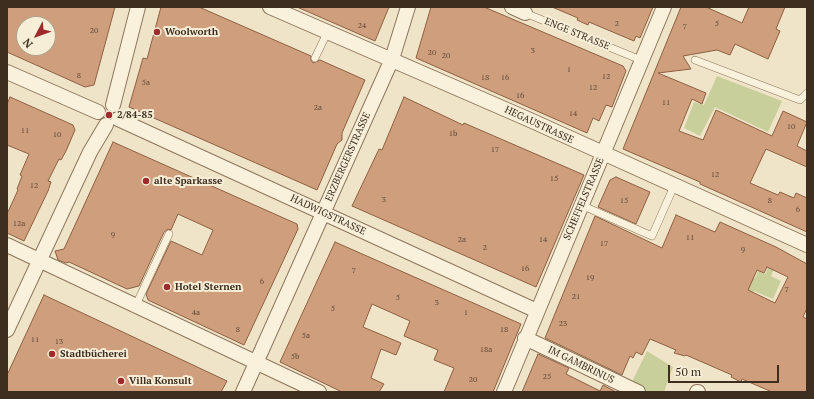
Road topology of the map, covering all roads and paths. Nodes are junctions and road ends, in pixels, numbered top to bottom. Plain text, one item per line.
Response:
1 (138, 7) edge
2 (270, 7) edge
3 (408, 7) edge
4 (512, 7) edge
5 (664, 7) edge
6 (525, 12) joint
7 (328, 32) junction
8 (315, 58) dead end
9 (392, 59) junction
10 (642, 60) junction
11 (695, 60) dead end
12 (7, 72) edge
13 (807, 92) edge
14 (113, 105) junction
15 (98, 112) junction
16 (112, 122) junction
17 (603, 154) junction
18 (674, 186) junction
19 (581, 205) junction
20 (322, 213) junction
21 (169, 234) dead end
22 (7, 245) edge
23 (807, 245) edge
24 (39, 260) junction
25 (136, 306) junction
26 (537, 312) junction
27 (7, 330) edge
28 (526, 338) junction
29 (257, 362) junction
30 (243, 392) edge
31 (319, 392) edge
32 (504, 392) edge
33 (638, 392) edge

1 - 14 street
2 - 7 street, HEGAUSTRASSE
3 - 9 street, ERZBERGERSTRASSE
4 - 6 street, ENGE STRASSE
5 - 10 street, SCHEFFELSTRASSE
6 - 10 lane, ENGE STRASSE
7 - 8 lane
7 - 9 street, HEGAUSTRASSE
9 - 17 street, HEGAUSTRASSE
9 - 20 street, ERZBERGERSTRASSE
10 - 17 street, SCHEFFELSTRASSE
11 - 13 lane
12 - 15 street
14 - 15 street
14 - 16 street
15 - 16 street
16 - 20 street, HADWIGSTRASSE
16 - 24 street
17 - 18 street, HEGAUSTRASSE
17 - 19 street, SCHEFFELSTRASSE
18 - 19 lane
18 - 23 street, HEGAUSTRASSE
19 - 26 street, SCHEFFELSTRASSE
20 - 26 street, HADWIGSTRASSE
20 - 29 street, ERZBERGERSTRASSE
21 - 25 lane
22 - 24 street
24 - 25 street
24 - 27 street
25 - 29 street
26 - 28 street, SCHEFFELSTRASSE
28 - 32 street, SCHEFFELSTRASSE
28 - 33 street, IM GAMBRINUS
29 - 30 street, ERZBERGERSTRASSE
29 - 31 street

